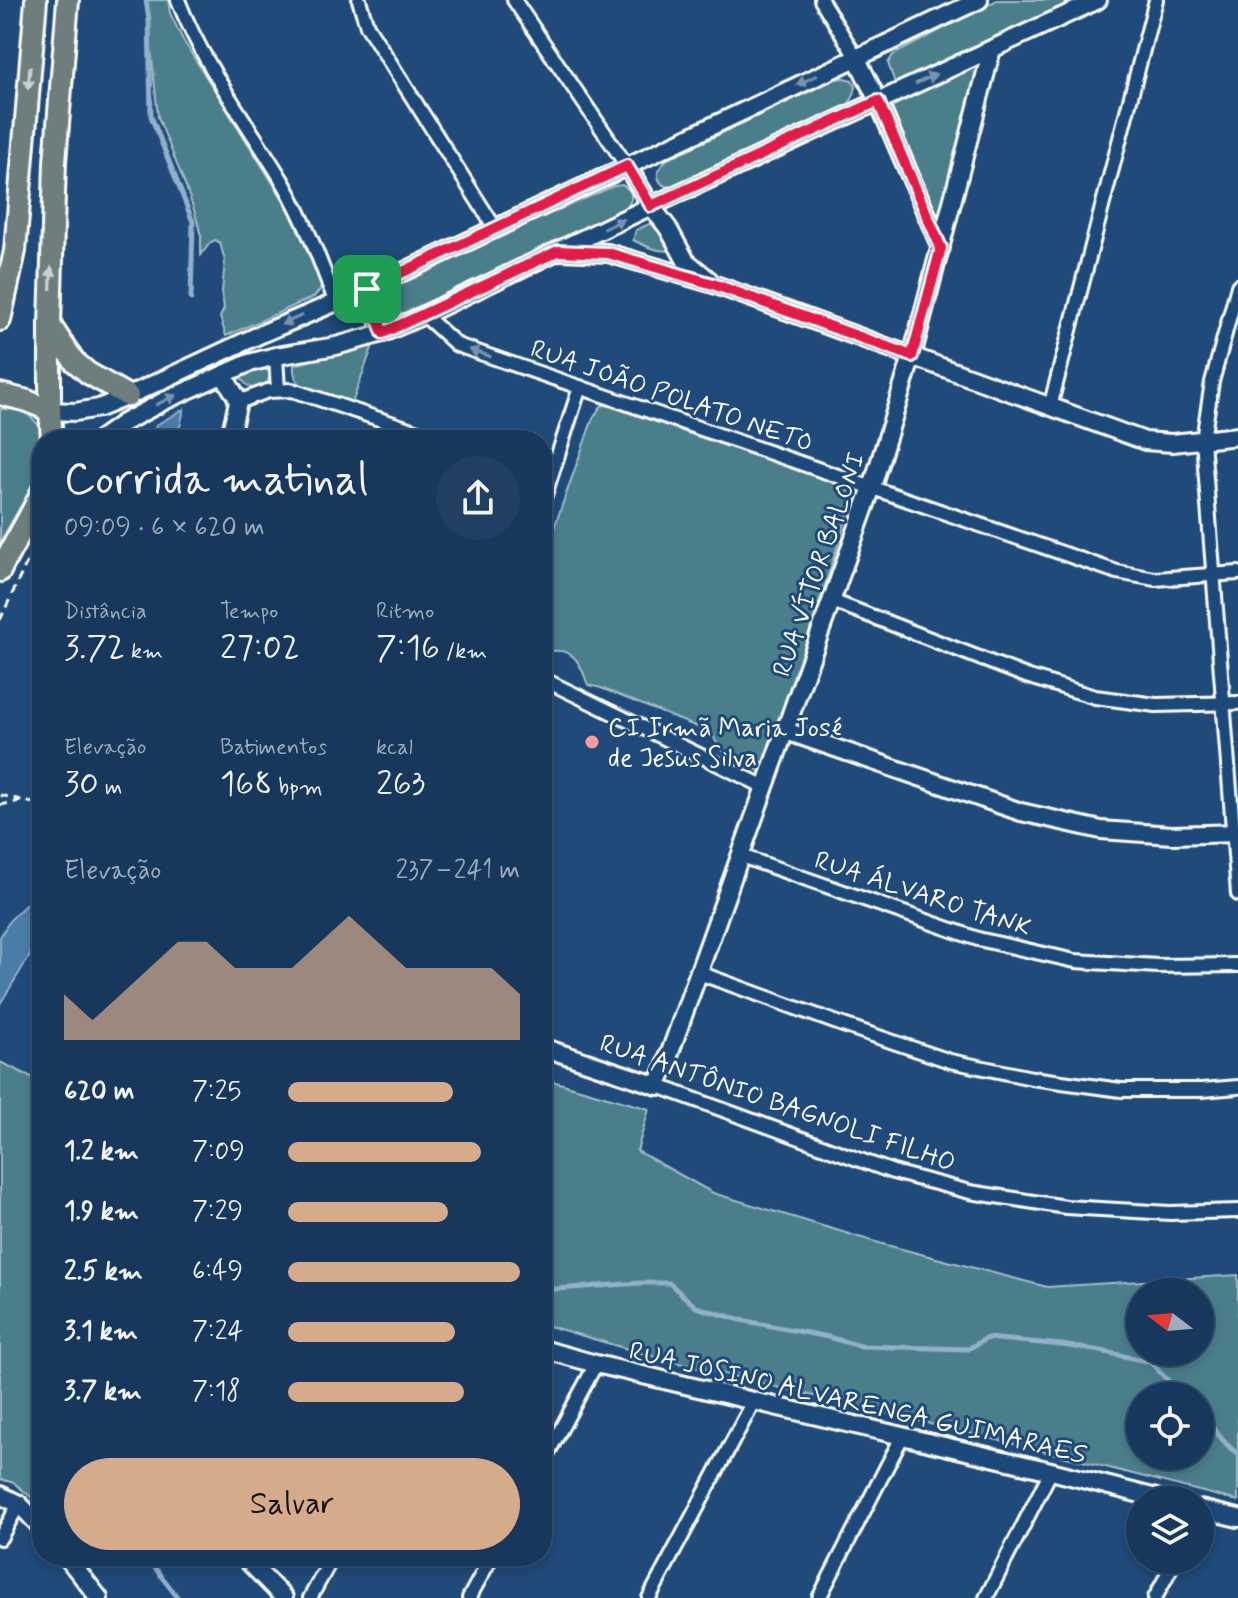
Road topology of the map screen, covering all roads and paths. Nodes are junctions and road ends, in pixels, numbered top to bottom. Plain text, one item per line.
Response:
1 (36, 0) edge
2 (68, 0) edge
3 (178, 0) edge
4 (359, 0) edge
5 (514, 0) edge
6 (821, 0) edge
7 (979, 0) edge
8 (1098, 0) edge
9 (1156, 0) edge
10 (992, 49) junction
11 (856, 57) junction
12 (878, 101) junction
13 (627, 166) junction
14 (683, 191) junction
15 (651, 206) junction
16 (495, 228) junction
17 (668, 228) junction
18 (941, 248) junction
19 (558, 251) junction
20 (713, 284) junction
21 (1238, 286) edge
22 (367, 289) junction
23 (335, 301) junction
24 (424, 315) junction
25 (0, 320) edge
26 (50, 325) junction
27 (383, 333) junction
28 (276, 356) junction
29 (912, 356) junction
30 (223, 375) junction
31 (580, 387) junction
32 (278, 390) junction
33 (0, 394) edge
34 (128, 396) junction
35 (238, 402) junction
36 (1050, 407) junction
37 (50, 411) junction
38 (51, 430) edge
39 (113, 430) edge
40 (231, 430) edge
41 (412, 430) edge
42 (1238, 436) edge
43 (1203, 440) junction
44 (552, 459) edge
45 (872, 487) junction
46 (32, 513) edge
47 (32, 554) edge
48 (0, 571) edge
49 (1238, 573) edge
50 (1213, 575) junction
51 (832, 601) junction
52 (0, 620) edge
53 (552, 683) edge
54 (1238, 703) edge
55 (1223, 704) junction
56 (786, 731) junction
57 (765, 787) junction
58 (0, 795) edge
59 (22, 800) junction
60 (32, 803) edge
61 (0, 805) edge
62 (1236, 833) edge
63 (741, 856) junction
64 (1238, 894) edge
65 (1238, 965) edge
66 (699, 973) junction
67 (552, 1050) edge
68 (658, 1086) junction
69 (1238, 1087) edge
70 (1238, 1211) edge
71 (552, 1352) edge
72 (596, 1364) junction
73 (754, 1401) junction
74 (902, 1437) junction
75 (552, 1445) edge
76 (1051, 1471) junction
77 (1126, 1490) edge
78 (0, 1495) edge
79 (19, 1504) junction
80 (1214, 1513) edge
81 (32, 1518) edge
82 (1238, 1518) edge
83 (0, 1538) edge
84 (74, 1566) edge
85 (253, 1566) edge
86 (328, 1566) edge
87 (487, 1566) edge
88 (1168, 1574) edge
89 (99, 1598) edge
90 (284, 1598) edge
91 (310, 1598) edge
92 (469, 1598) edge
93 (649, 1598) edge
94 (819, 1598) edge
95 (986, 1598) edge
96 (1155, 1598) edge

1 -> 25 main road
26 -> 2 main road
3 - 23 street
4 - 16 street
5 - 13 street
6 - 11 street
7 - 11 street
8 - 10 street
9 - 36 street
12 -> 10 street
10 - 18 street, RUA VÍTOR BALONI
11 - 12 street
11 -> 13 street
12 - 14 street
12 - 18 street
13 - 15 street
13 - 16 street
14 - 15 street
14 - 17 street
15 - 17 street
19 -> 15 street
16 - 22 street
17 - 20 street
18 - 29 street, RUA VÍTOR BALONI
19 - 20 street
19 - 24 street
20 - 29 street
21 - 43 street
22 - 23 street
22 - 27 street
23 -> 34 street
24 - 27 street
31 -> 24 street, RUA JOÃO POLATO NETO
26 - 34 main road
26 - 37 main road
27 - 28 street
28 - 30 street
28 - 32 street
29 - 36 street
29 - 45 street, RUA VÍTOR BALONI
30 - 35 street
39 -> 30 street
31 - 44 street
31 - 45 street, RUA JOÃO POLATO NETO
32 - 35 street
32 - 41 street
33 - 37 main road
34 - 37 street
35 - 40 street
36 - 43 street
37 - 38 main road
42 - 43 street
43 - 50 street
45 - 50 street, RUA JOÃO POLATO NETO
45 - 51 street, RUA VÍTOR BALONI
46 - 48 main road
47 - 52 path
49 - 50 street, RUA JOÃO POLATO NETO
50 - 55 street
51 - 55 street
51 - 56 street, RUA VÍTOR BALONI
53 - 57 street
54 - 55 street
55 - 62 street
56 - 57 street, RUA VÍTOR BALONI
56 - 62 street
57 - 63 street, RUA VÍTOR BALONI
58 - 59 path
59 - 60 path
59 - 61 path
62 - 64 street
63 - 65 street, RUA ÁLVARO TANK
63 - 66 street, RUA VÍTOR BALONI
66 - 68 street, RUA VÍTOR BALONI
66 - 69 street
67 - 68 street, RUA ANTÔNIO BAGNOLI FILHO
68 - 70 street, RUA ANTÔNIO BAGNOLI FILHO
71 - 72 street, RUA JOSINO ALVARENGA GUIMARAES
72 - 73 street, RUA JOSINO ALVARENGA GUIMARAES
72 - 75 street
73 - 74 street, RUA JOSINO ALVARENGA GUIMARAES
73 - 93 street
74 - 76 street, RUA JOSINO ALVARENGA GUIMARAES
74 - 94 street
76 - 77 street, RUA JOSINO ALVARENGA GUIMARAES
76 - 95 street
78 - 79 street
79 - 81 street
79 - 83 street
80 - 82 street
84 - 89 street
85 - 90 street
86 - 91 street
87 - 92 street
88 - 96 street

